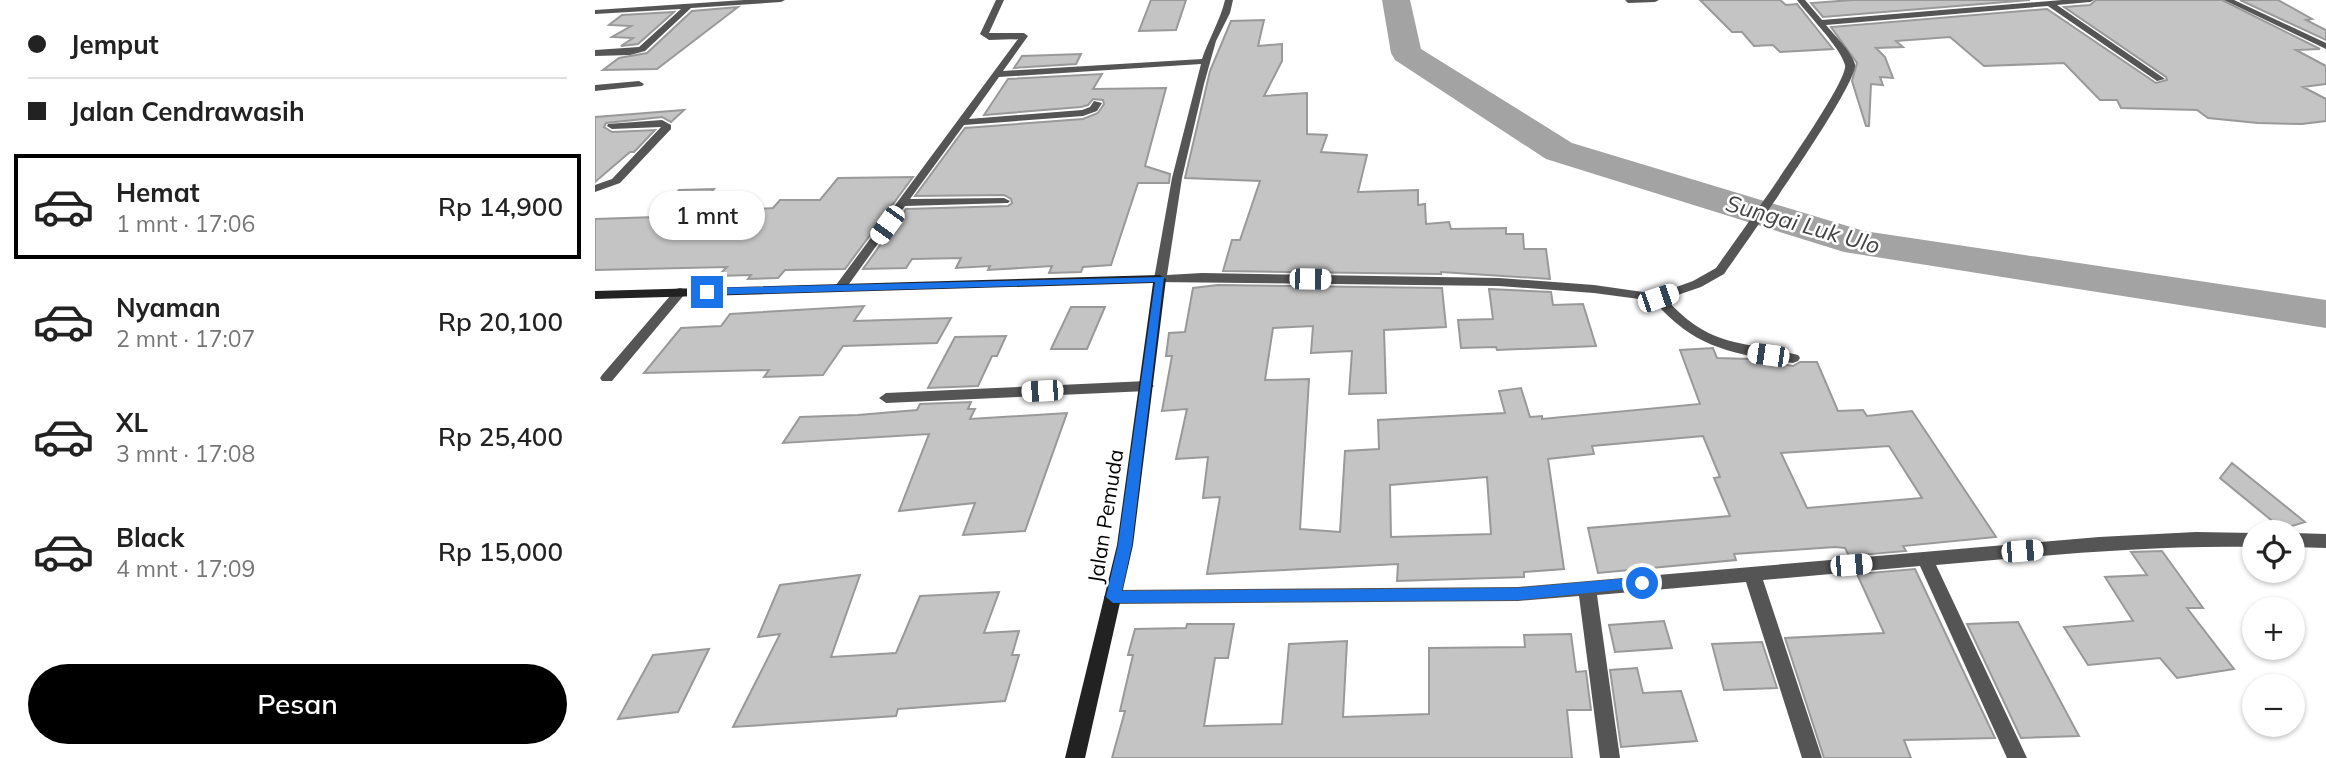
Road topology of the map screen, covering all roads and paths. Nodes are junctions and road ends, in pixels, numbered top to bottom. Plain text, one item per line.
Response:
1 (781, 0) edge
2 (1000, 0) edge
3 (1229, 0) edge
4 (1655, 0) edge
5 (1801, 0) edge
6 (2029, 0) edge
7 (2090, 0) edge
8 (2228, 0) edge
9 (1627, 1) edge
10 (2066, 1) edge
11 (2050, 4) junction
12 (2039, 5) junction
13 (688, 7) junction
14 (595, 12) edge
15 (1822, 23) junction
16 (2326, 46) edge
17 (595, 54) edge
18 (1206, 61) junction
19 (997, 74) junction
20 (2160, 79) dead end
21 (639, 84) dead end
22 (595, 88) edge
23 (1097, 103) dead end
24 (962, 122) junction
25 (612, 125) dead end
26 (595, 189) edge
27 (1004, 201) dead end
28 (903, 203) junction
29 (1160, 279) junction
30 (840, 288) junction
31 (680, 292) junction
32 (595, 295) edge
33 (1658, 298) junction
34 (1793, 358) dead end
35 (607, 378) dead end
36 (1147, 386) junction
37 (886, 398) dead end
38 (2242, 540) edge
39 (2305, 540) edge
40 (2326, 541) edge
41 (1925, 559) junction
42 (1752, 574) junction
43 (1587, 588) junction
44 (1113, 597) junction
45 (1075, 758) edge
46 (1610, 758) edge
47 (1812, 758) edge
48 (2017, 758) edge

1 - 13 street
2 - 19 street
3 - 18 street
4 - 9 street
5 - 15 street
6 - 12 street
7 - 10 street
8 - 16 street
10 - 11 street
11 - 12 street
11 - 20 street
12 - 15 street
13 - 14 street
13 - 17 street
15 - 33 street
18 - 19 street
18 - 29 street
19 - 24 street
21 - 22 street
23 - 24 street
24 - 28 street
25 - 26 street
27 - 28 street
28 - 30 street
29 - 30 main road
29 - 33 street
29 - 36 main road, Jalan Pemuda
30 - 31 main road
31 - 32 main road
31 - 35 street
33 - 34 street
36 - 37 street
36 - 44 main road, Jalan Pemuda
38 - 41 street
39 - 40 street
41 - 42 street
41 - 48 street
42 - 43 street
42 - 47 street
43 - 44 street
43 - 46 street
44 - 45 main road, Jalan Pemuda

